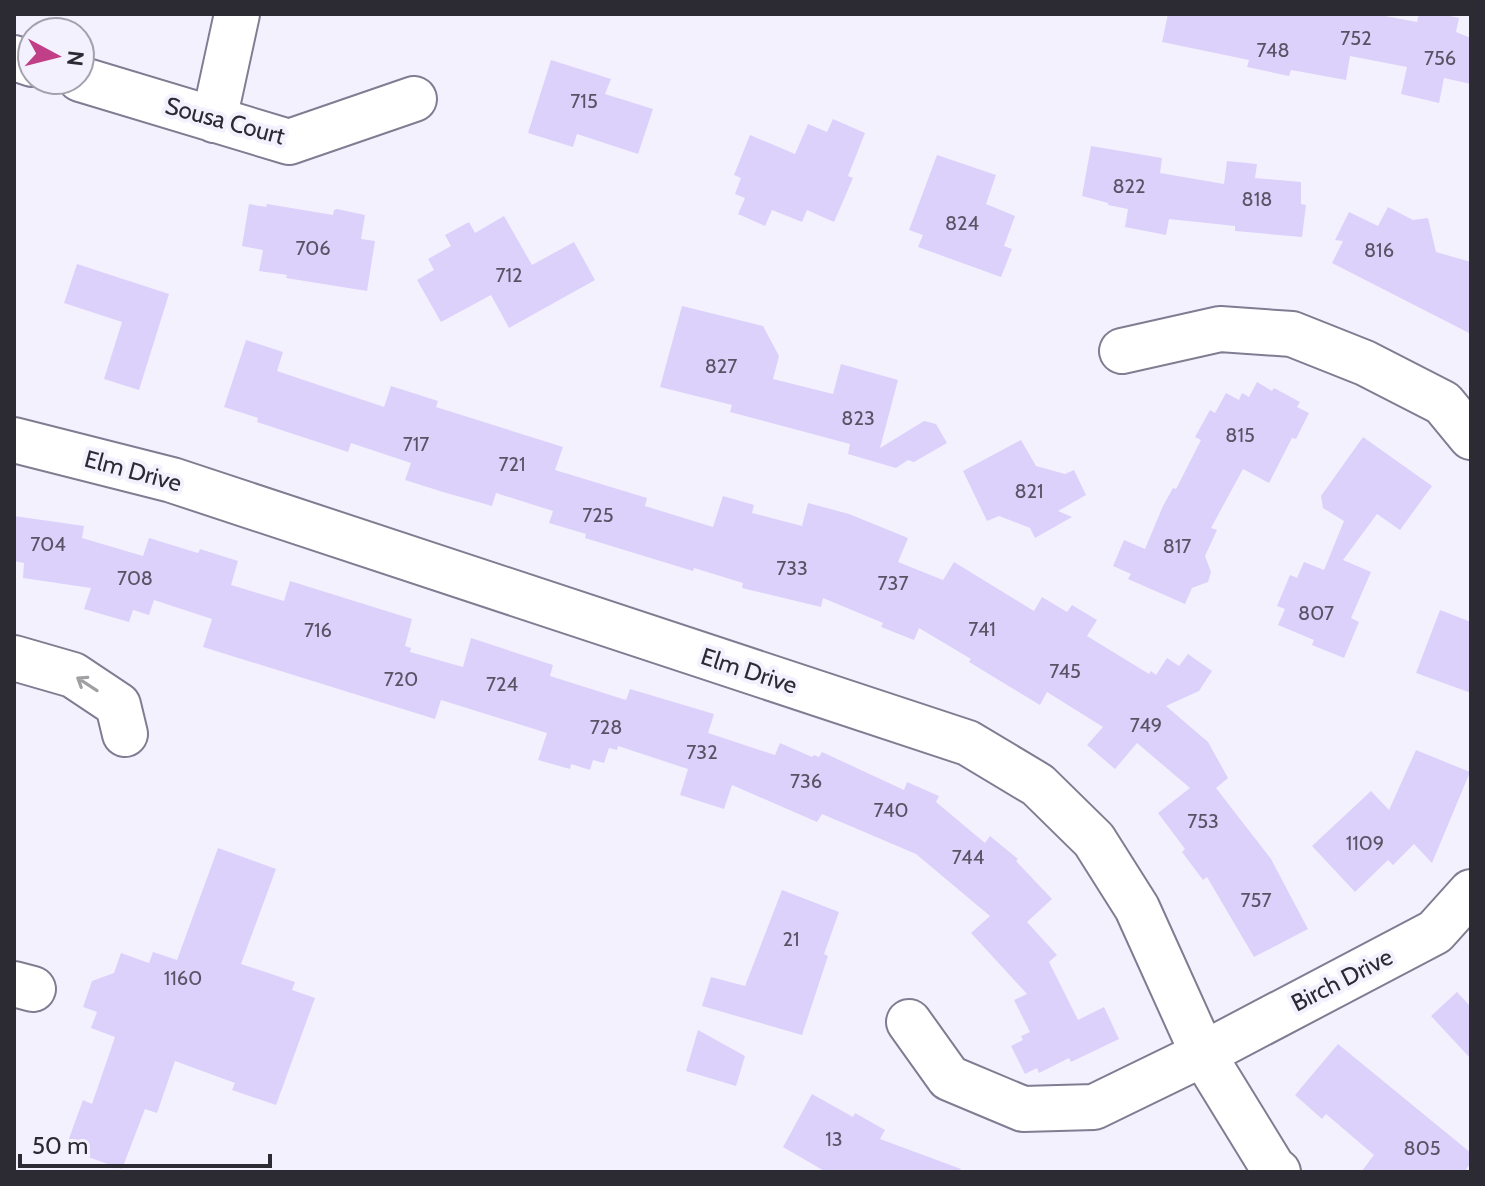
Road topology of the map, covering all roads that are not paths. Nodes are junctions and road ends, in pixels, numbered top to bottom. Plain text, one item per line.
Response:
1 (237, 14) edge
2 (96, 84) edge
3 (414, 99) dead end
4 (214, 120) junction
5 (1122, 351) dead end
6 (1471, 437) edge
7 (14, 440) edge
8 (14, 658) edge
9 (125, 734) dead end
10 (1471, 892) edge
11 (909, 1022) dead end
12 (1203, 1054) junction
13 (1278, 1172) edge

1 - 4 street
2 - 4 street, Sousa Court
3 - 4 street, Sousa Court
5 - 6 street
7 - 12 street, Elm Drive
9 -> 8 street
10 - 12 street, Birch Drive
11 - 12 street, Birch Drive
12 - 13 street, Elm Drive

